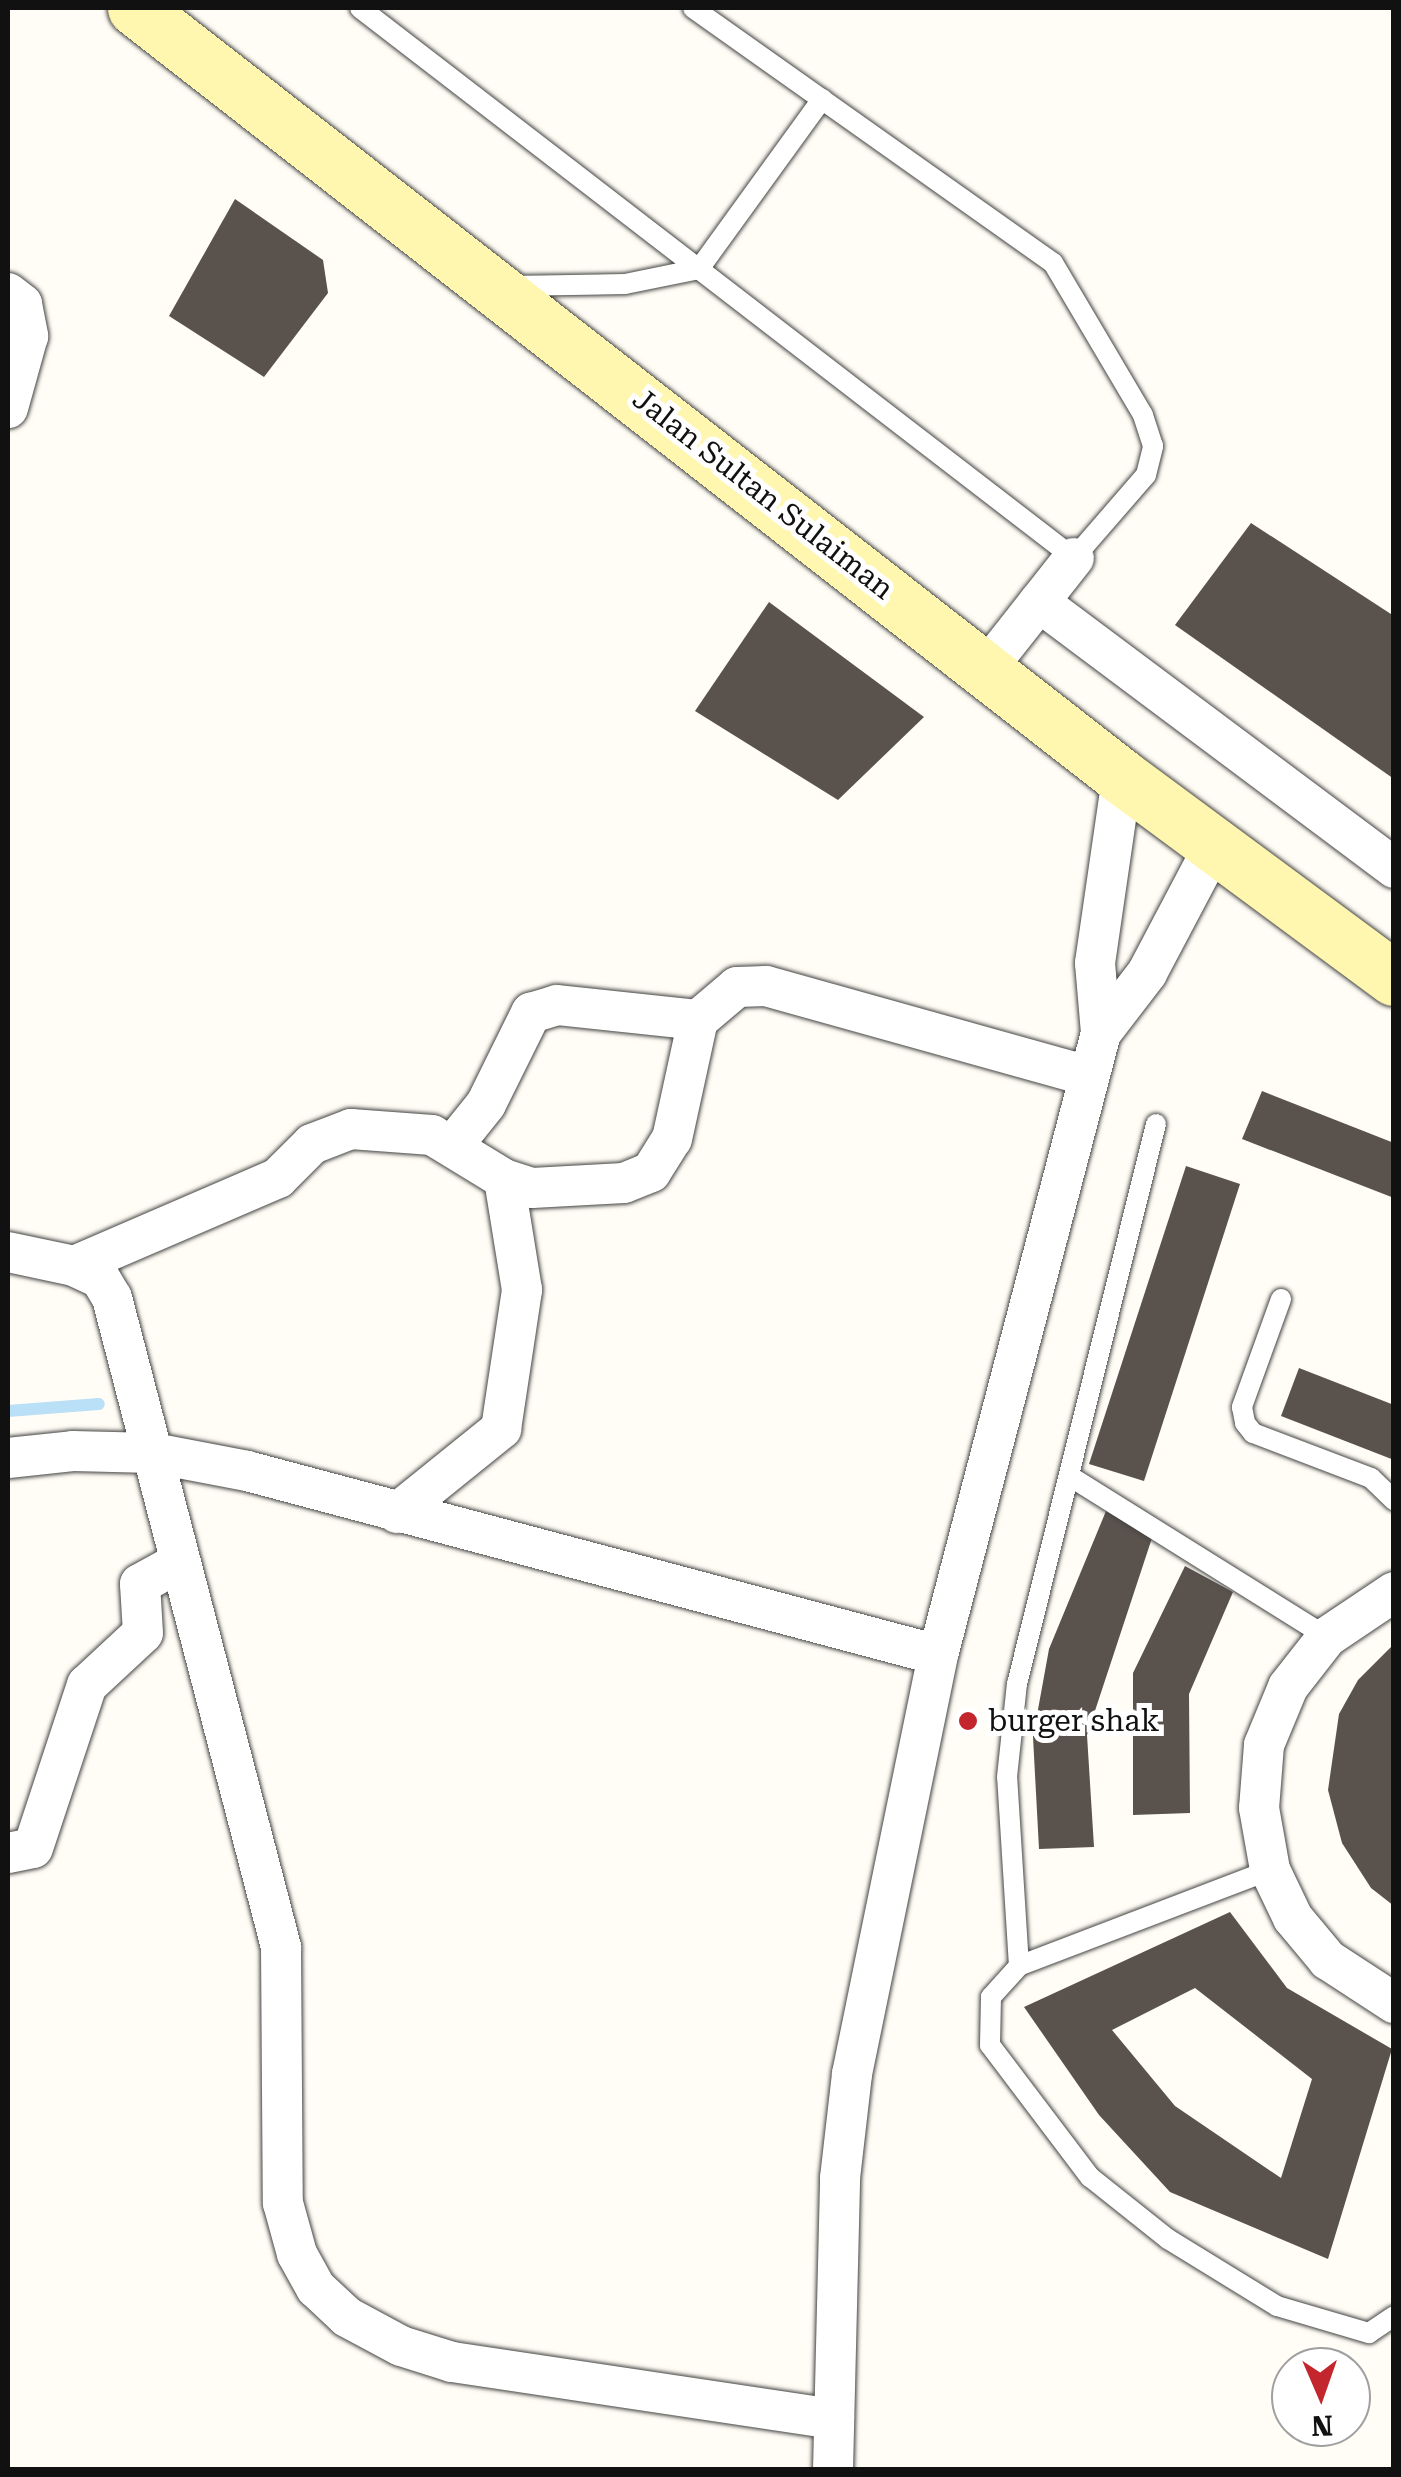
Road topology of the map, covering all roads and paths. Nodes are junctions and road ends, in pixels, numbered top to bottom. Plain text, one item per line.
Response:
1 (135, 8) edge
2 (360, 8) edge
3 (693, 8) edge
4 (822, 99) junction
5 (699, 269) junction
6 (494, 286) junction
7 (8, 292) edge
8 (8, 408) edge
9 (1074, 558) junction
10 (1039, 602) junction
11 (988, 668) junction
12 (1122, 776) junction
13 (1215, 844) junction
14 (1394, 868) edge
15 (1394, 978) edge
16 (698, 1020) junction
17 (1101, 1034) junction
18 (1089, 1076) junction
19 (1156, 1124) dead end
20 (454, 1144) junction
21 (504, 1179) junction
22 (8, 1252) edge
23 (74, 1266) junction
24 (1282, 1298) dead end
25 (153, 1454) junction
26 (8, 1458) edge
27 (1071, 1477) junction
28 (1394, 1500) edge
29 (398, 1513) junction
30 (180, 1562) junction
31 (1394, 1592) edge
32 (1327, 1636) junction
33 (938, 1655) junction
34 (8, 1854) edge
35 (1270, 1870) junction
36 (1020, 1966) junction
37 (1394, 2002) edge
38 (1394, 2316) edge
39 (834, 2419) junction
40 (833, 2470) edge

1 - 6 street, Jalan Sultan Sulaiman
2 - 5 lane
3 - 4 lane
4 - 5 lane
4 - 9 lane
5 - 6 lane
5 - 9 lane
6 - 11 street, Jalan Sultan Sulaiman
7 - 8 street
9 - 10 street
10 - 11 street
10 - 14 street
11 - 12 street, Jalan Sultan Sulaiman
12 - 13 street, Jalan Sultan Sulaiman
12 - 17 street
13 - 15 street, Jalan Sultan Sulaiman
13 - 17 street
16 - 18 street
16 - 20 street
16 - 21 street
17 - 18 street
18 - 33 street
19 - 27 lane
20 - 21 street
20 - 23 street
21 - 29 street
22 - 23 street
23 - 25 street
24 - 28 lane
25 - 26 street
25 - 29 street
25 - 30 street
27 - 32 lane
27 - 36 lane
29 - 33 street
30 - 34 street
30 - 39 street
31 - 32 street
32 - 35 street
33 - 39 street
35 - 36 lane
35 - 37 street
36 - 38 lane
39 - 40 street

